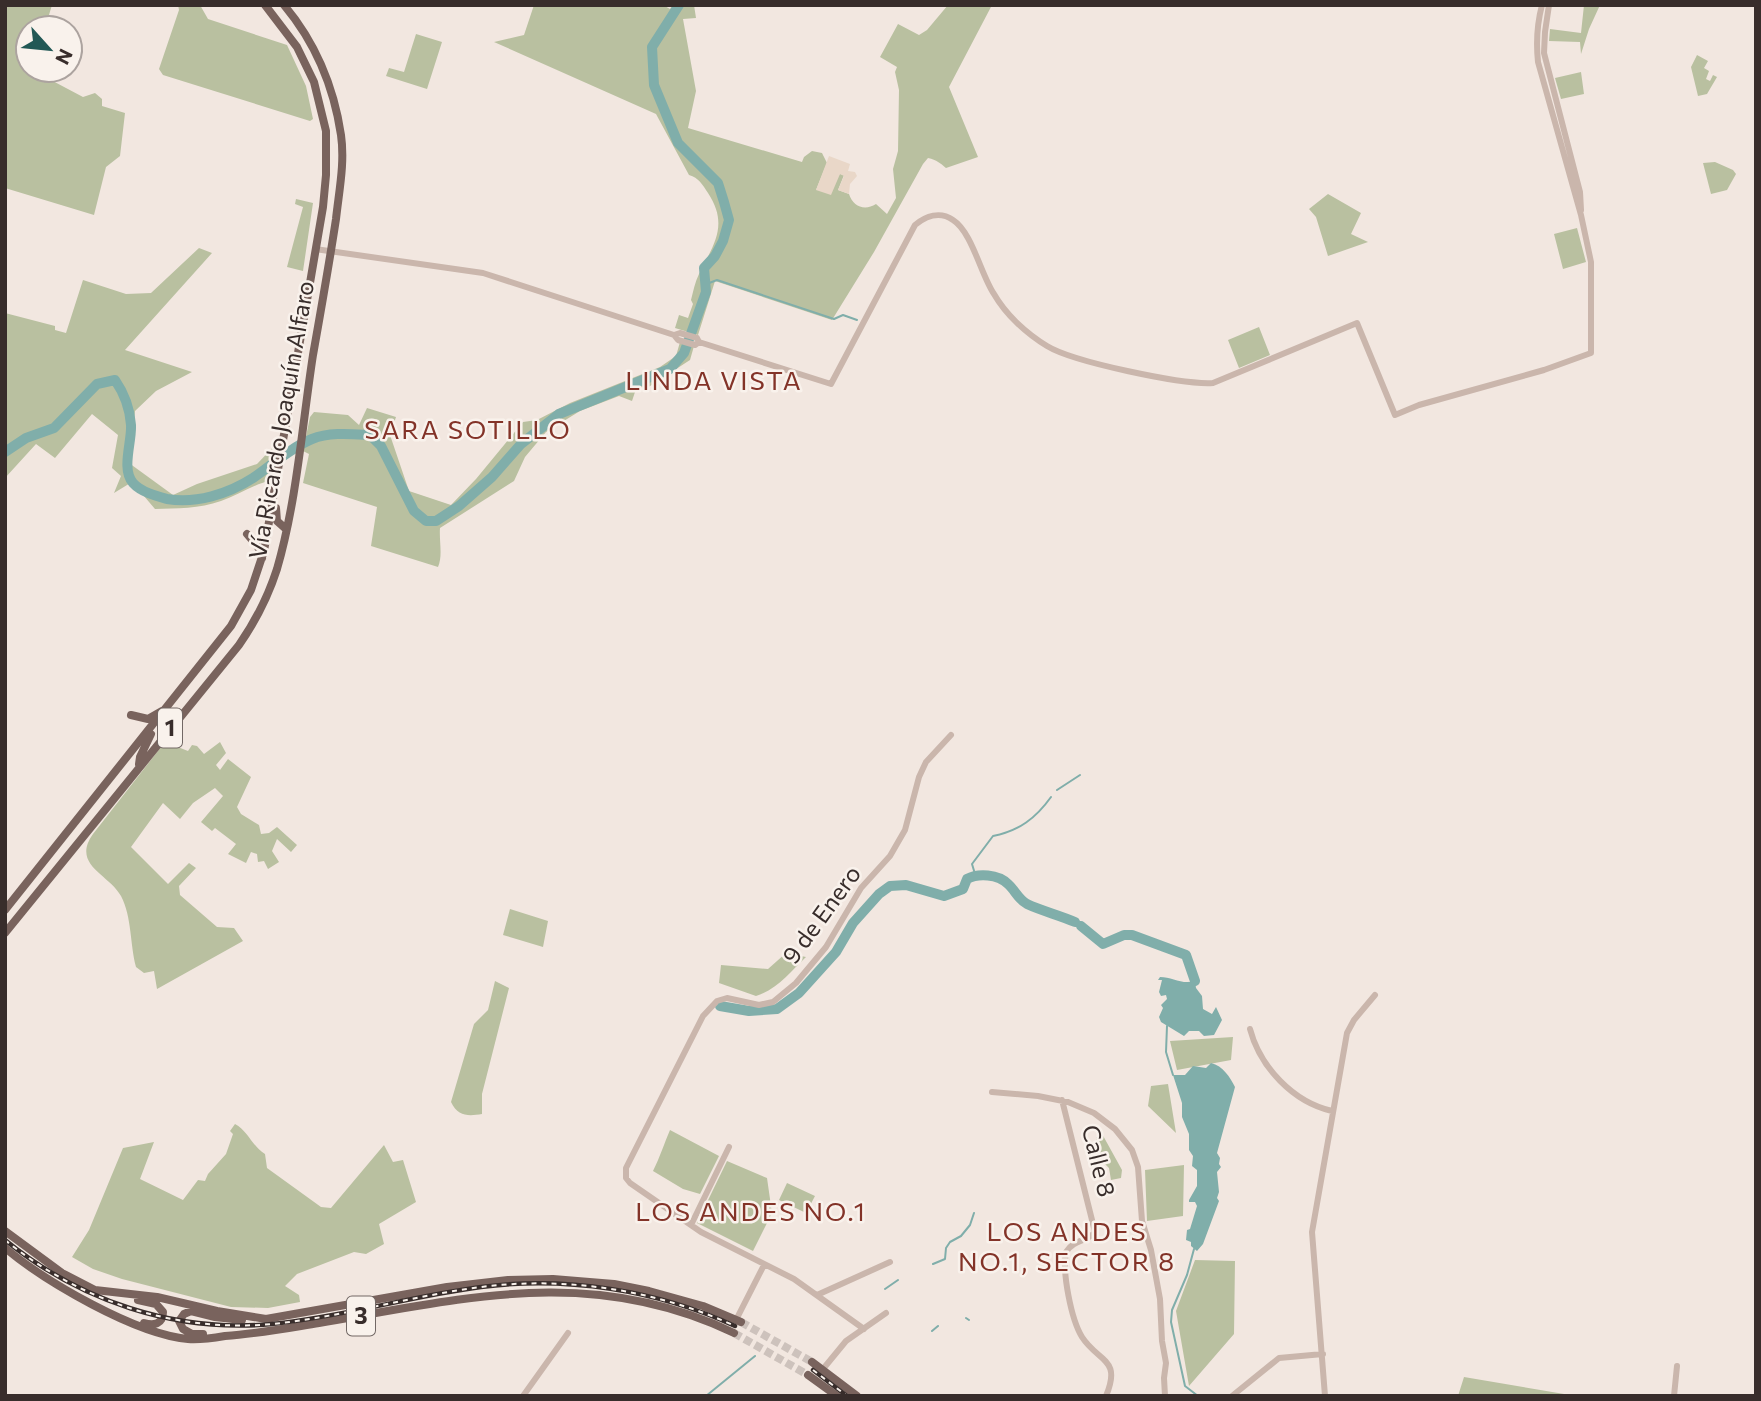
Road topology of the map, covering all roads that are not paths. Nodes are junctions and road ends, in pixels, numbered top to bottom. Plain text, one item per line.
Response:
1 (265, 5) edge
2 (284, 5) edge
3 (1542, 5) edge
4 (1549, 5) edge
5 (1581, 215) junction
6 (315, 249) junction
7 (331, 252) junction
8 (276, 487) junction
9 (286, 529) junction
10 (247, 534) dead end
11 (267, 538) junction
12 (284, 542) junction
13 (262, 560) junction
14 (175, 700) junction
15 (131, 715) dead end
16 (150, 730) junction
17 (951, 735) dead end
18 (139, 766) junction
19 (5, 911) edge
20 (5, 933) edge
21 (1375, 995) dead end
22 (1250, 1029) dead end
23 (992, 1092) dead end
24 (1062, 1100) junction
25 (1332, 1111) junction
26 (729, 1147) dead end
27 (691, 1225) junction
28 (5, 1231) edge
29 (5, 1248) edge
30 (890, 1262) dead end
31 (764, 1265) junction
32 (94, 1290) junction
33 (817, 1295) junction
34 (108, 1311) junction
35 (887, 1313) dead end
36 (266, 1319) junction
37 (738, 1321) joint
38 (864, 1329) junction
39 (568, 1333) dead end
40 (734, 1333) tunnel mouth
41 (250, 1334) junction
42 (1323, 1354) junction
43 (812, 1362) tunnel mouth
44 (1677, 1366) dead end
45 (823, 1369) junction
46 (808, 1375) tunnel mouth
47 (523, 1396) edge
48 (837, 1396) edge
49 (858, 1396) edge
50 (1106, 1396) edge
51 (1165, 1396) edge
52 (1232, 1396) edge
53 (1325, 1396) edge
54 (1674, 1396) edge

1 - 6 main road, Vía Ricardo Joaquín Alfaro
2 - 7 main road, Vía Ricardo Joaquín Alfaro
3 - 5 street
4 - 5 street
5 - 7 street
6 - 7 street
6 - 8 main road, Vía Ricardo Joaquín Alfaro / 1
7 - 9 main road, Vía Ricardo Joaquín Alfaro / 1
8 - 9 main road
8 - 11 main road, Vía Ricardo Joaquín Alfaro / 1
9 - 12 main road, Vía Ricardo Joaquín Alfaro / 1
10 - 13 main road
11 - 12 main road
11 - 13 main road, Vía Ricardo Joaquín Alfaro / 1
12 - 18 main road, Vía Ricardo Joaquín Alfaro / 1
13 - 14 main road, Vía Ricardo Joaquín Alfaro / 1
14 - 15 main road
14 - 16 main road, Vía Ricardo Joaquín Alfaro / 1
16 - 18 main road
16 - 19 main road, Vía Ricardo Joaquín Alfaro / 1
17 - 27 street, 9 de Enero
18 - 20 main road, Vía Ricardo Joaquín Alfaro / 1
21 - 25 street
22 - 25 street
23 - 24 street
24 - 50 street, Calle 8
24 - 51 street
25 - 42 street
26 - 27 street
27 - 31 street
28 - 32 main road, 3
29 - 34 main road, 3
30 - 33 street
31 - 33 street
31 - 37 street
32 - 34 main road
32 - 36 main road, 3
33 - 38 street
34 - 41 main road, 3
35 - 38 street
36 - 37 main road, 3
36 - 41 main road
38 - 45 street
39 - 47 street
40 - 41 main road, 3
42 - 52 street
42 - 53 street
43 - 45 main road
44 - 54 street
45 - 49 main road
46 - 48 main road

